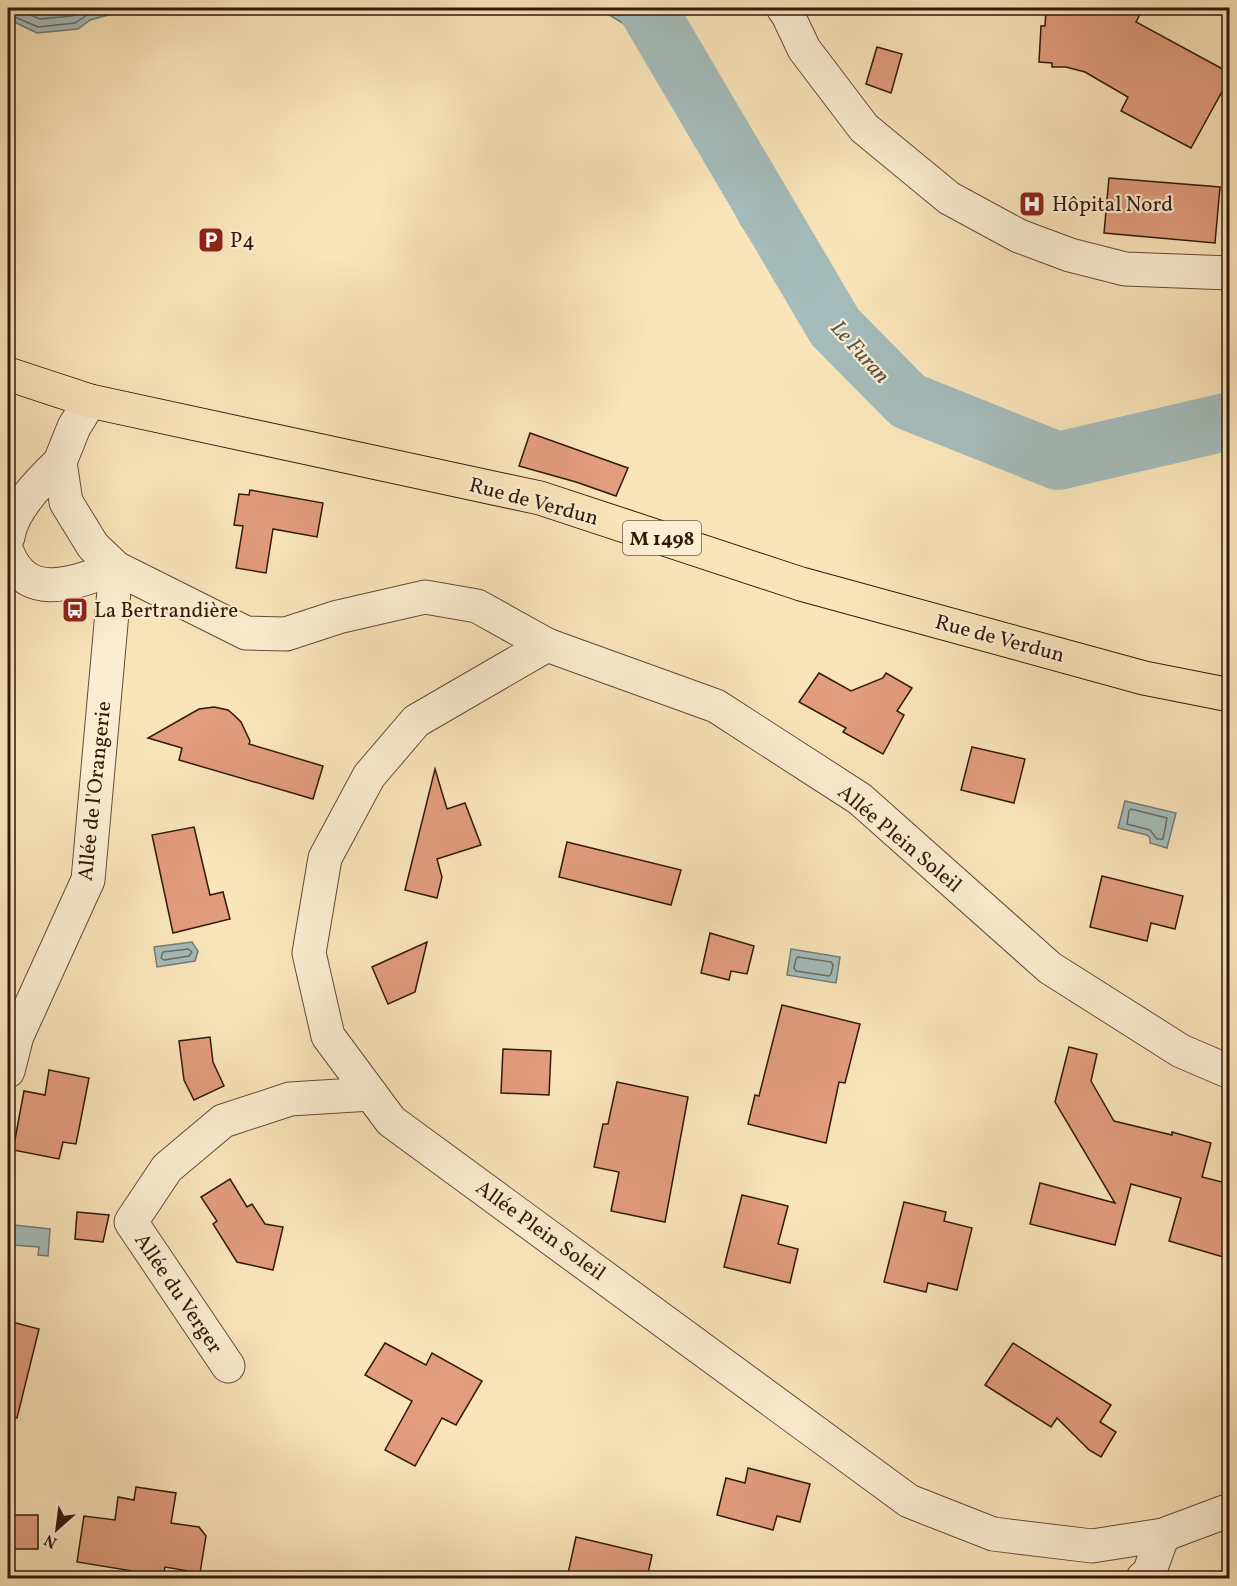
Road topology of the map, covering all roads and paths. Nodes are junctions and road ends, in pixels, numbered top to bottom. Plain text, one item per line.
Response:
1 (783, 8) edge
2 (1230, 273) edge
3 (8, 374) edge
4 (90, 401) junction
5 (60, 462) junction
6 (8, 537) edge
7 (8, 554) edge
8 (116, 568) junction
9 (547, 645) junction
10 (1230, 695) edge
11 (8, 1071) edge
12 (1230, 1072) edge
13 (371, 1094) junction
14 (228, 1366) dead end
15 (1230, 1510) edge
16 (1163, 1535) junction
17 (1143, 1578) edge

1 - 2 street
3 - 4 main road, Rue de Verdun / M 1498
4 - 5 street
4 - 10 main road, Rue de Verdun / M 1498
5 - 6 street
5 - 8 street, Allée Plein Soleil
7 - 8 street
8 - 9 street, Allée Plein Soleil
8 - 11 street, Allée de l'Orangerie
9 - 12 street, Allée Plein Soleil
9 - 13 street, Allée Plein Soleil
13 - 14 street, Allée du Verger
13 - 16 street, Allée Plein Soleil
15 - 16 street, Allée Plein Soleil
16 - 17 street

